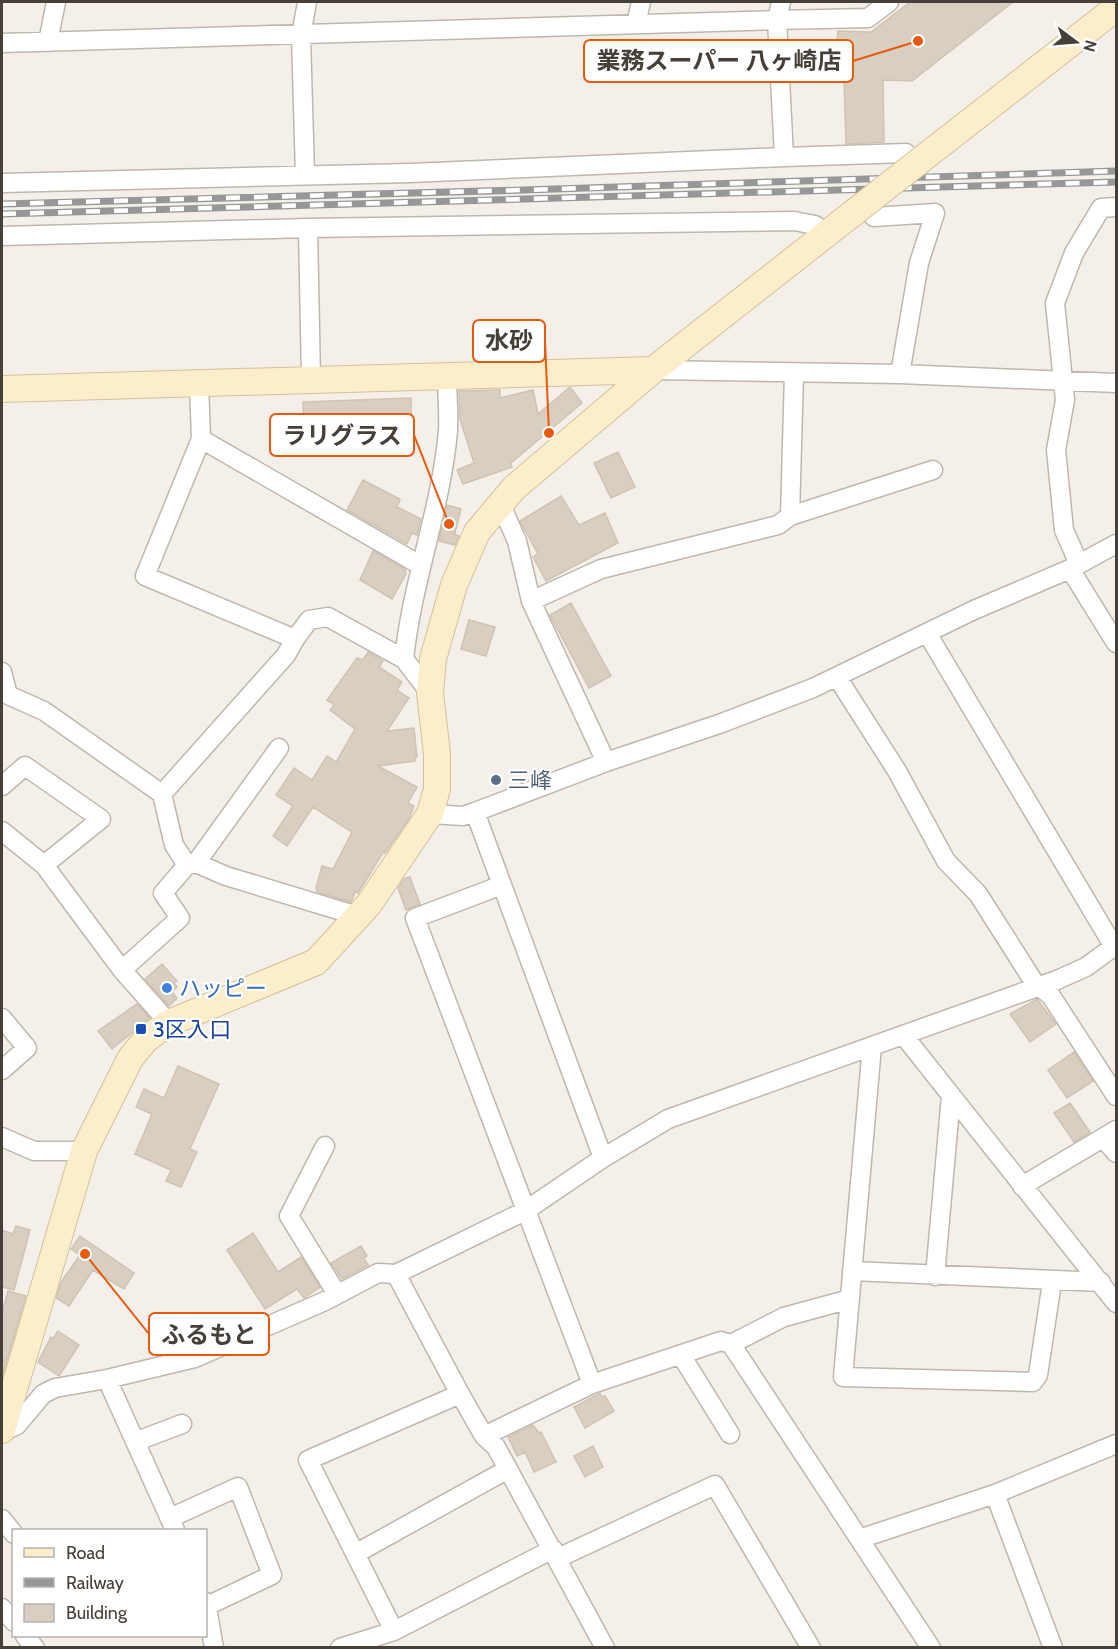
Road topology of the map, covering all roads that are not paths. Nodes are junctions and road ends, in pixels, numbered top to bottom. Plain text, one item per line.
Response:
1 (56, 2) edge
2 (307, 2) edge
3 (641, 2) edge
4 (781, 2) edge
5 (889, 2) edge
6 (1116, 8) edge
7 (777, 20) junction
8 (636, 24) junction
9 (301, 36) junction
10 (48, 42) junction
11 (2, 43) edge
12 (783, 157) junction
13 (923, 159) junction
14 (305, 175) junction
15 (2, 183) edge
16 (1116, 207) edge
17 (858, 209) junction
18 (308, 228) junction
19 (826, 234) junction
20 (2, 236) edge
21 (653, 370) junction
22 (794, 374) junction
23 (900, 374) junction
24 (447, 376) junction
25 (311, 379) junction
26 (1062, 381) junction
27 (199, 383) junction
28 (1116, 383) edge
29 (2, 389) edge
30 (201, 438) junction
31 (933, 471) dead end
32 (500, 503) junction
33 (790, 516) junction
34 (1116, 544) edge
35 (420, 566) junction
36 (1075, 567) junction
37 (531, 601) junction
38 (927, 633) junction
39 (295, 639) junction
40 (1116, 643) edge
41 (404, 659) junction
42 (2, 672) edge
43 (837, 677) junction
44 (430, 693) junction
45 (279, 748) dead end
46 (606, 762) junction
47 (2, 786) edge
48 (162, 794) junction
49 (475, 812) junction
50 (430, 814) junction
51 (2, 831) edge
52 (192, 864) junction
53 (44, 865) junction
54 (502, 885) junction
55 (358, 916) junction
56 (1115, 946) edge
57 (122, 970) junction
58 (1040, 986) junction
59 (2, 1018) edge
60 (169, 1023) junction
61 (904, 1036) junction
62 (872, 1046) junction
63 (2, 1070) edge
64 (951, 1096) junction
65 (1116, 1096) edge
66 (1110, 1135) edge
67 (2, 1137) edge
68 (325, 1146) dead end
69 (84, 1151) junction
70 (1116, 1153) edge
71 (603, 1158) junction
72 (1022, 1186) junction
73 (525, 1211) junction
74 (852, 1271) junction
75 (396, 1274) junction
76 (935, 1276) junction
77 (1052, 1282) junction
78 (1101, 1282) junction
79 (337, 1294) junction
80 (850, 1299) junction
81 (1116, 1304) edge
82 (731, 1344) junction
83 (681, 1354) junction
84 (107, 1379) junction
85 (592, 1384) junction
86 (460, 1394) junction
87 (182, 1424) dead end
88 (2, 1431) edge
89 (730, 1434) dead end
90 (484, 1436) junction
91 (137, 1441) junction
92 (1116, 1444) edge
93 (508, 1469) junction
94 (995, 1494) junction
95 (2, 1519) edge
96 (173, 1524) edge
97 (12, 1532) edge
98 (859, 1539) junction
99 (355, 1554) junction
100 (556, 1554) junction
101 (207, 1604) edge
102 (2, 1608) edge
103 (207, 1609) edge
104 (12, 1620) edge
105 (394, 1631) junction
106 (347, 1646) edge
107 (214, 1647) edge
108 (603, 1647) edge
109 (811, 1647) edge
110 (931, 1647) edge
111 (1053, 1647) edge

1 - 10 street
2 - 9 street
3 - 8 street
4 - 7 street
5 - 7 street
6 - 13 street
7 - 8 street
7 - 12 street
8 - 9 street
9 - 10 street
9 - 14 street
10 - 11 street
12 - 13 street
12 - 14 street
13 - 17 street, bridge
14 - 15 street
16 - 26 street
17 - 19 street
17 - 23 street
18 - 19 street
18 - 20 street
18 - 25 street
19 - 21 street
21 - 22 street
21 - 24 street
21 - 32 street
22 - 23 street
22 - 33 street
23 - 26 street
24 - 25 street
24 - 35 street
25 - 27 street
26 - 28 street
26 - 36 street
27 - 29 street
27 - 30 street
30 - 35 street
30 - 39 street
31 - 33 street
32 - 37 street
32 - 44 street
33 - 37 street
34 - 36 street
35 - 41 street
36 - 38 street
36 - 40 street
37 - 46 street
38 - 43 street
38 - 56 street
39 - 41 street
39 - 48 street
41 - 44 street
42 - 48 street
43 - 46 street
43 - 58 street
44 - 50 street
45 - 52 street
46 - 49 street
47 - 53 street
48 - 52 street
49 - 50 street
49 - 54 street
50 - 55 street
51 - 53 street
52 - 55 street
52 - 57 street
53 - 57 street
54 - 71 street
54 - 73 street
55 - 60 street
56 - 58 street
57 - 60 street
58 - 61 street
58 - 65 street
59 - 63 street
60 - 69 street
61 - 62 street
61 - 64 street
62 - 71 street
62 - 74 street
64 - 72 street
64 - 76 street
66 - 70 street
66 - 72 street
67 - 69 street
68 - 79 street
69 - 88 street
71 - 73 street
72 - 78 street
73 - 75 street
73 - 85 street
74 - 76 street
74 - 80 street
75 - 79 street
75 - 86 street
76 - 77 street
77 - 78 street
77 - 80 street
78 - 81 street
79 - 84 street
80 - 82 street
82 - 83 street
82 - 98 street
83 - 85 street
83 - 89 street
84 - 88 street
84 - 91 street
85 - 90 street
86 - 90 street
86 - 99 street
87 - 91 street
90 - 93 street
91 - 96 street
92 - 94 street
93 - 99 street
93 - 100 street
94 - 98 street
94 - 111 street
95 - 97 street
96 - 101 street
98 - 110 street
99 - 105 street
100 - 105 street
100 - 108 street
100 - 109 street
102 - 104 street
103 - 107 street
105 - 106 street

